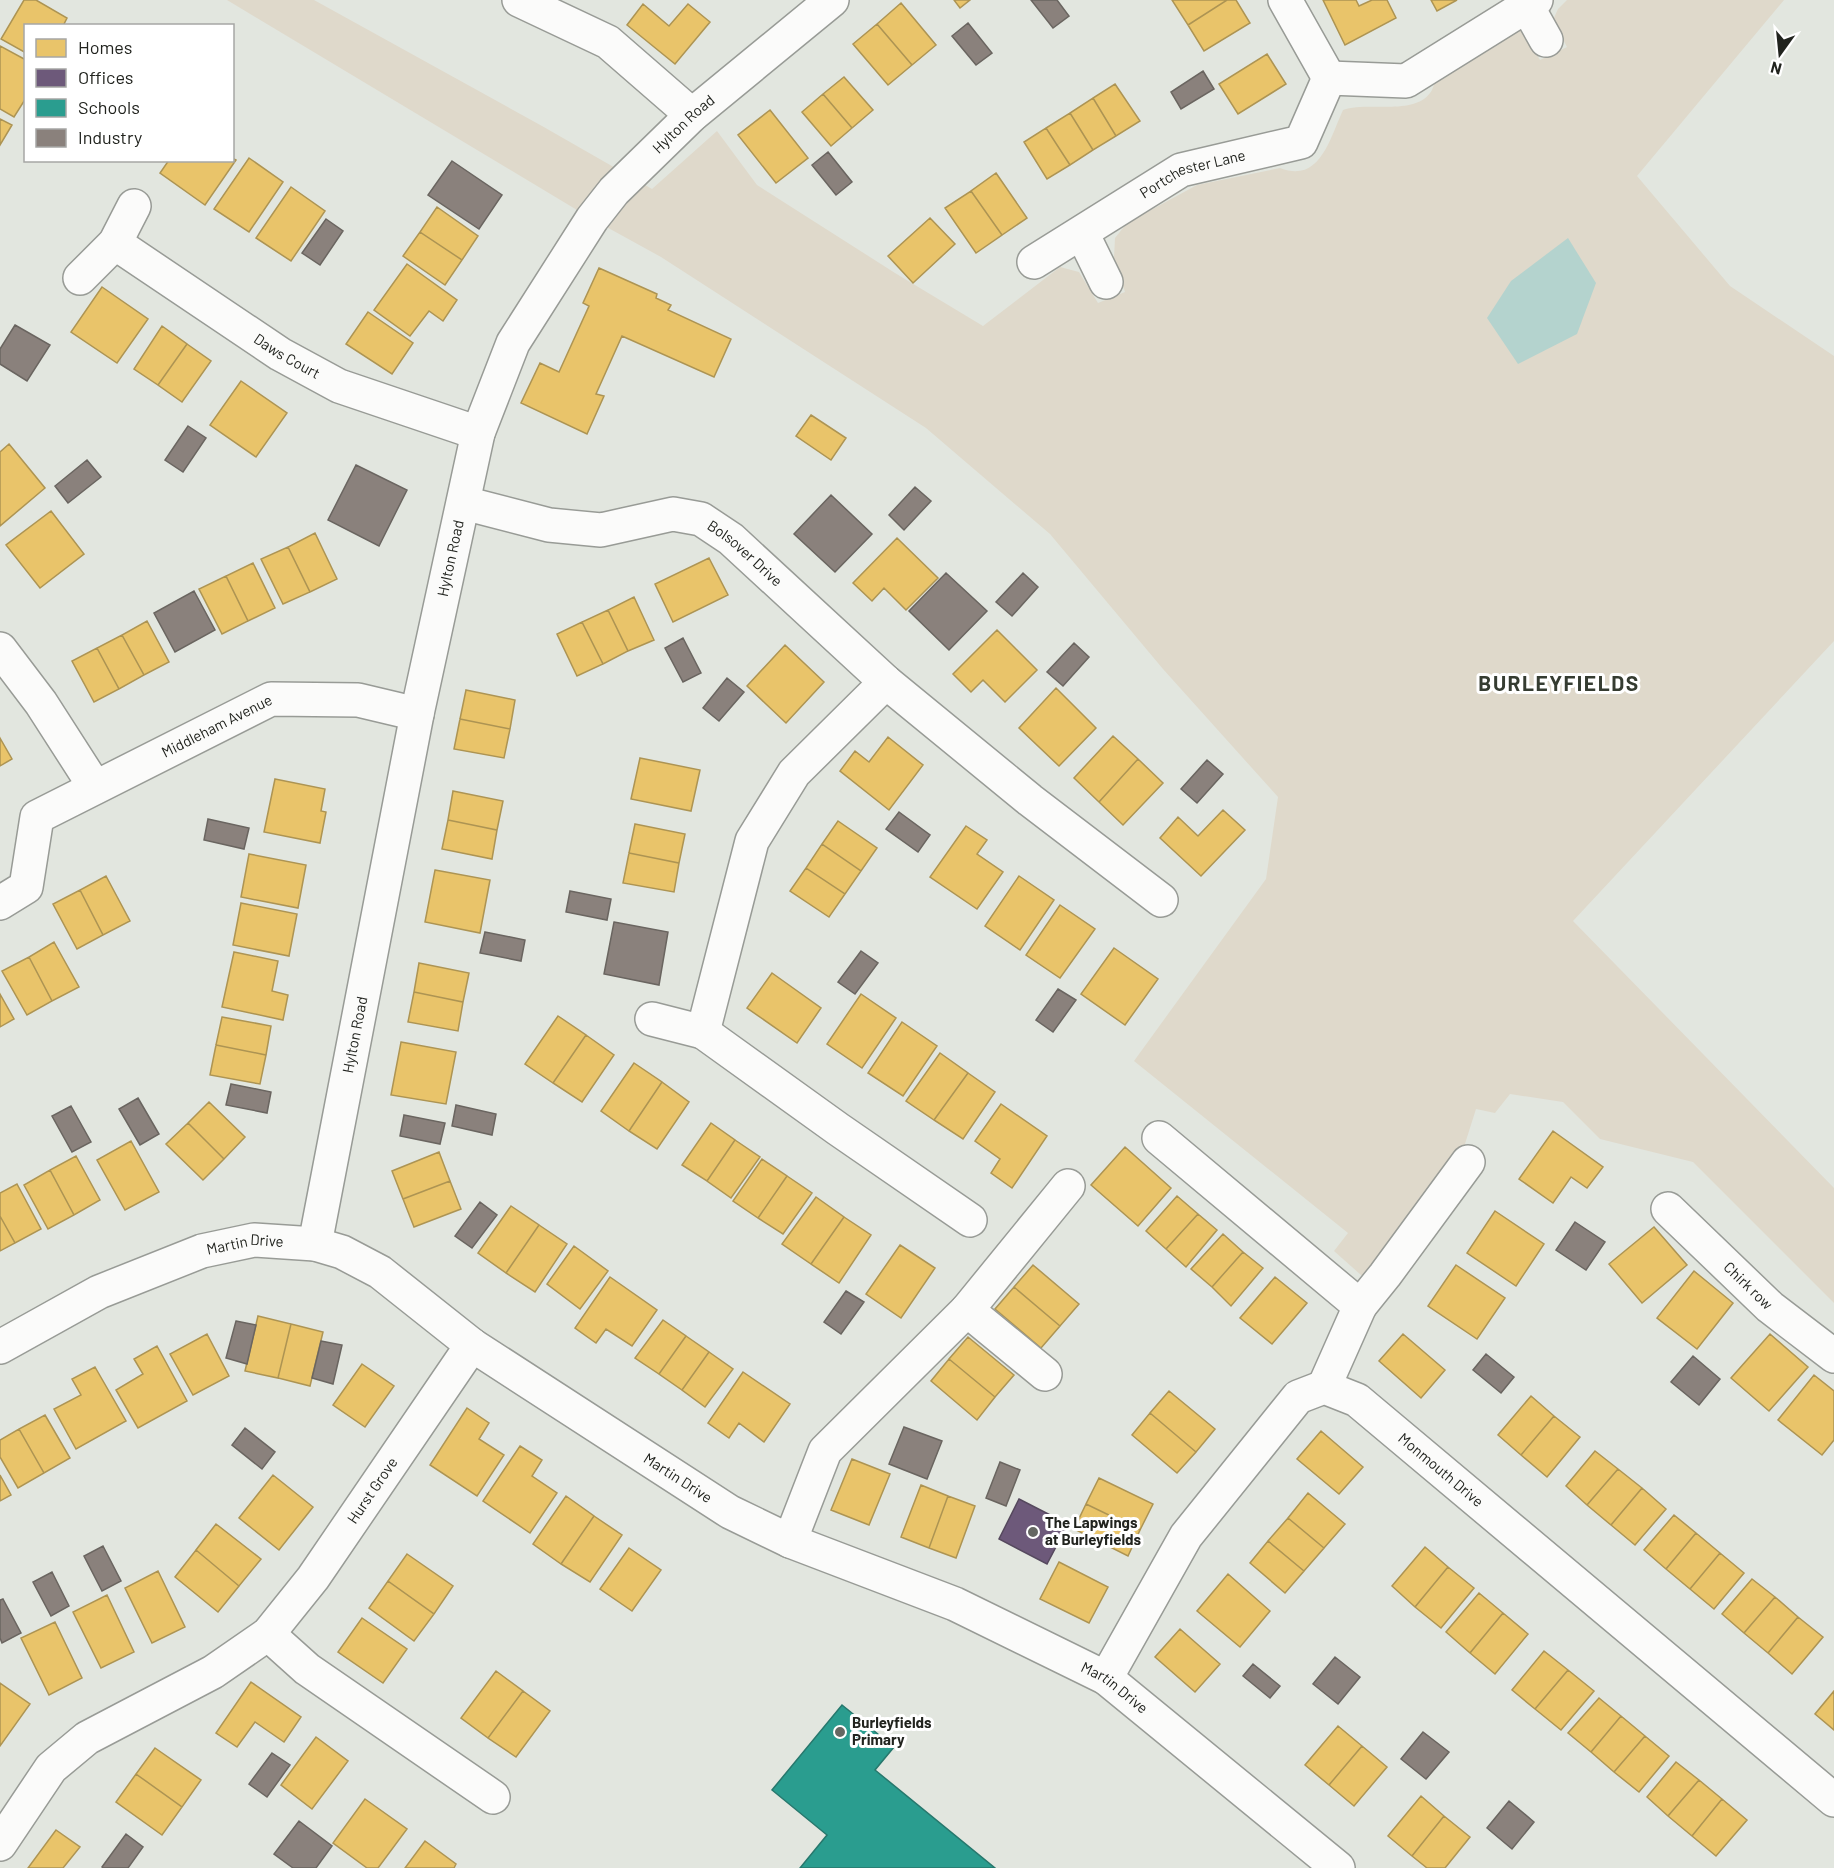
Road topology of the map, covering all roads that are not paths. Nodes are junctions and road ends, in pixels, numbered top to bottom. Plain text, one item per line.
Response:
1 (519, 0) edge
2 (832, 0) edge
3 (1285, 0) edge
4 (1532, 3) edge
5 (1546, 40) dead end
6 (1329, 78) junction
7 (692, 115) junction
8 (134, 206) dead end
9 (1082, 233) junction
10 (115, 243) junction
11 (1034, 262) dead end
12 (80, 278) dead end
13 (1106, 282) dead end
14 (478, 433) junction
15 (464, 503) junction
16 (0, 649) edge
17 (886, 682) junction
18 (417, 714) junction
19 (95, 787) junction
20 (1161, 900) dead end
21 (0, 903) edge
22 (652, 1019) dead end
23 (704, 1032) junction
24 (1159, 1138) dead end
25 (1468, 1162) dead end
26 (1068, 1186) dead end
27 (1668, 1209) dead end
28 (969, 1220) dead end
29 (315, 1244) junction
30 (1359, 1306) junction
31 (967, 1310) junction
32 (472, 1345) junction
33 (0, 1347) edge
34 (1834, 1356) edge
35 (1045, 1374) dead end
36 (1324, 1387) junction
37 (790, 1541) junction
38 (268, 1634) junction
39 (1106, 1678) junction
40 (493, 1797) dead end
41 (1834, 1800) edge
42 (0, 1844) edge
43 (1338, 1868) edge

1 - 7 street
2 - 7 street, Hylton Road
3 - 6 street
4 - 5 street
4 - 6 street
6 - 9 street, Portchester Lane
7 - 14 street, Hylton Road
8 - 10 street
9 - 11 street, Portchester Lane
9 - 13 street
10 - 12 street
10 - 14 street, Daws Court
14 - 15 street, Hylton Road
15 - 17 street, Bolsover Drive
15 - 18 street, Hylton Road
16 - 19 street
17 - 20 street, Bolsover Drive
17 - 23 street
18 - 19 street, Middleham Avenue
18 - 29 street, Hylton Road
19 - 21 street, Middleham Avenue
22 - 23 street
23 - 28 street
24 - 30 street
25 - 30 street
26 - 31 street
27 - 34 street, Chirk row
29 - 32 street, Martin Drive
29 - 33 street, Martin Drive
30 - 36 street
31 - 35 street
31 - 37 street
32 - 37 street, Martin Drive
32 - 38 street, Hurst Grove
36 - 39 street
36 - 41 street, Monmouth Drive
37 - 39 street, Martin Drive
38 - 40 street
38 - 42 street, Hurst Grove
39 - 43 street, Martin Drive

